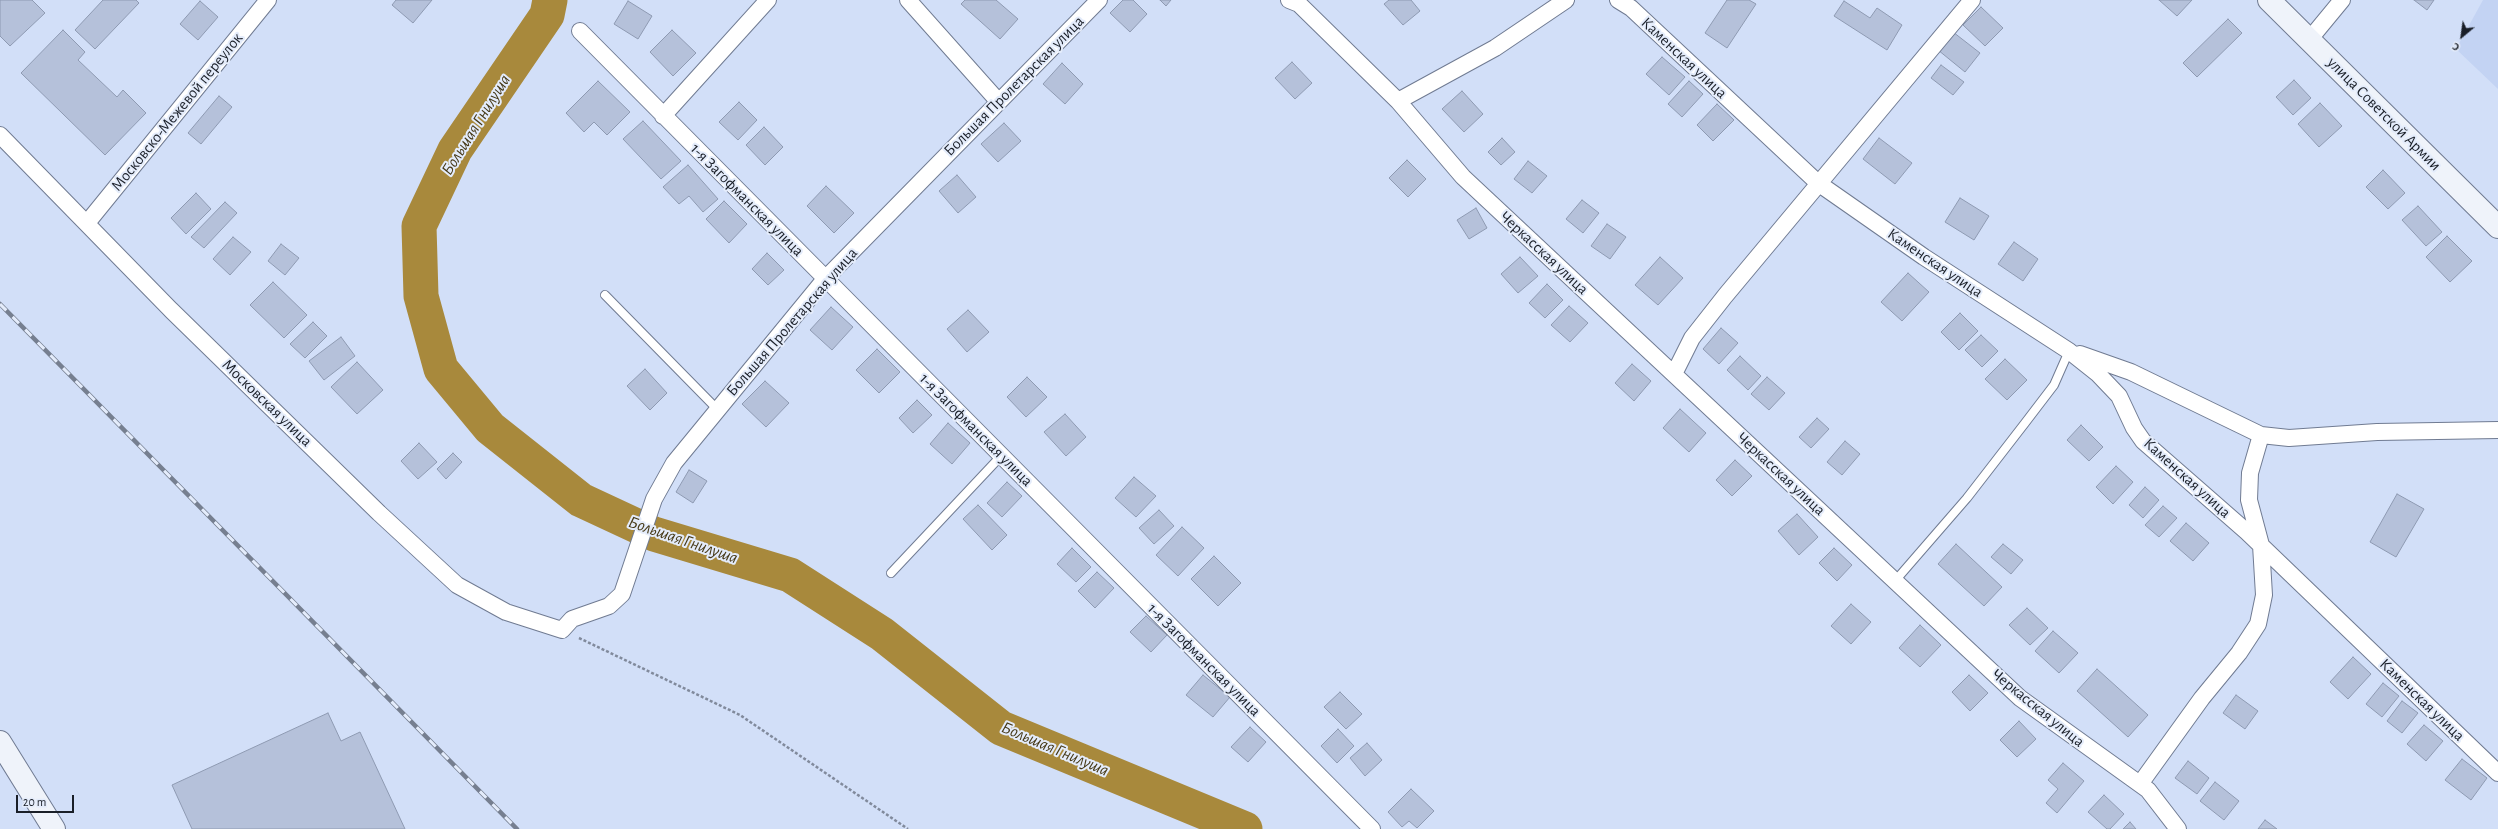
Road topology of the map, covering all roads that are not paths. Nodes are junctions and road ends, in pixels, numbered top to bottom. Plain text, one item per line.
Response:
1 (268, 0) edge
2 (768, 0) edge
3 (908, 0) edge
4 (1099, 0) edge
5 (1566, 0) edge
6 (1618, 0) edge
7 (1972, 0) edge
8 (2269, 0) edge
9 (2342, 0) edge
10 (1297, 2) edge
11 (580, 31) dead end
12 (2309, 40) junction
13 (998, 101) junction
14 (1398, 101) junction
15 (664, 116) junction
16 (0, 135) edge
17 (1818, 184) junction
18 (86, 223) junction
19 (2498, 227) edge
20 (825, 278) junction
21 (605, 295) dead end
22 (2069, 351) junction
23 (1674, 374) junction
24 (717, 409) junction
25 (2498, 430) edge
26 (2261, 435) junction
27 (1001, 456) junction
28 (2261, 545) junction
29 (891, 573) dead end
30 (1895, 581) junction
31 (562, 630) joint
32 (0, 742) edge
33 (2498, 773) edge
34 (2140, 784) junction
35 (54, 829) edge
36 (1372, 829) edge
37 (2178, 829) edge

1 - 18 street, Московско-Межевой переулок
2 - 15 street
3 - 13 street
4 - 13 street, Большая Пролетарская улица
5 - 14 street
6 - 17 street, Каменская улица
7 - 17 street
8 - 12 main road, улица Советской Армии
9 - 12 street
10 - 14 street, Черкасская улица
11 - 15 street, 1-я Загофманская улица
12 - 19 main road, улица Советской Армии
13 - 20 street, Большая Пролетарская улица
14 - 23 street, Черкасская улица
15 - 20 street, 1-я Загофманская улица
16 - 18 street, Московская улица
17 - 22 street, Каменская улица
17 - 23 street
18 - 31 street, Московская улица
20 - 24 street, Большая Пролетарская улица
20 - 27 street, 1-я Загофманская улица
21 - 24 lane
22 - 26 street
22 - 28 street, Каменская улица
22 - 30 lane
23 - 30 street, Черкасская улица
24 - 31 street, Большая Пролетарская улица
25 - 26 street
26 - 28 street
27 - 29 lane
27 - 36 street, 1-я Загофманская улица
28 - 33 street, Каменская улица
28 - 34 street
30 - 34 street, Черкасская улица
32 - 35 main road
34 - 37 street, Черкасская улица

